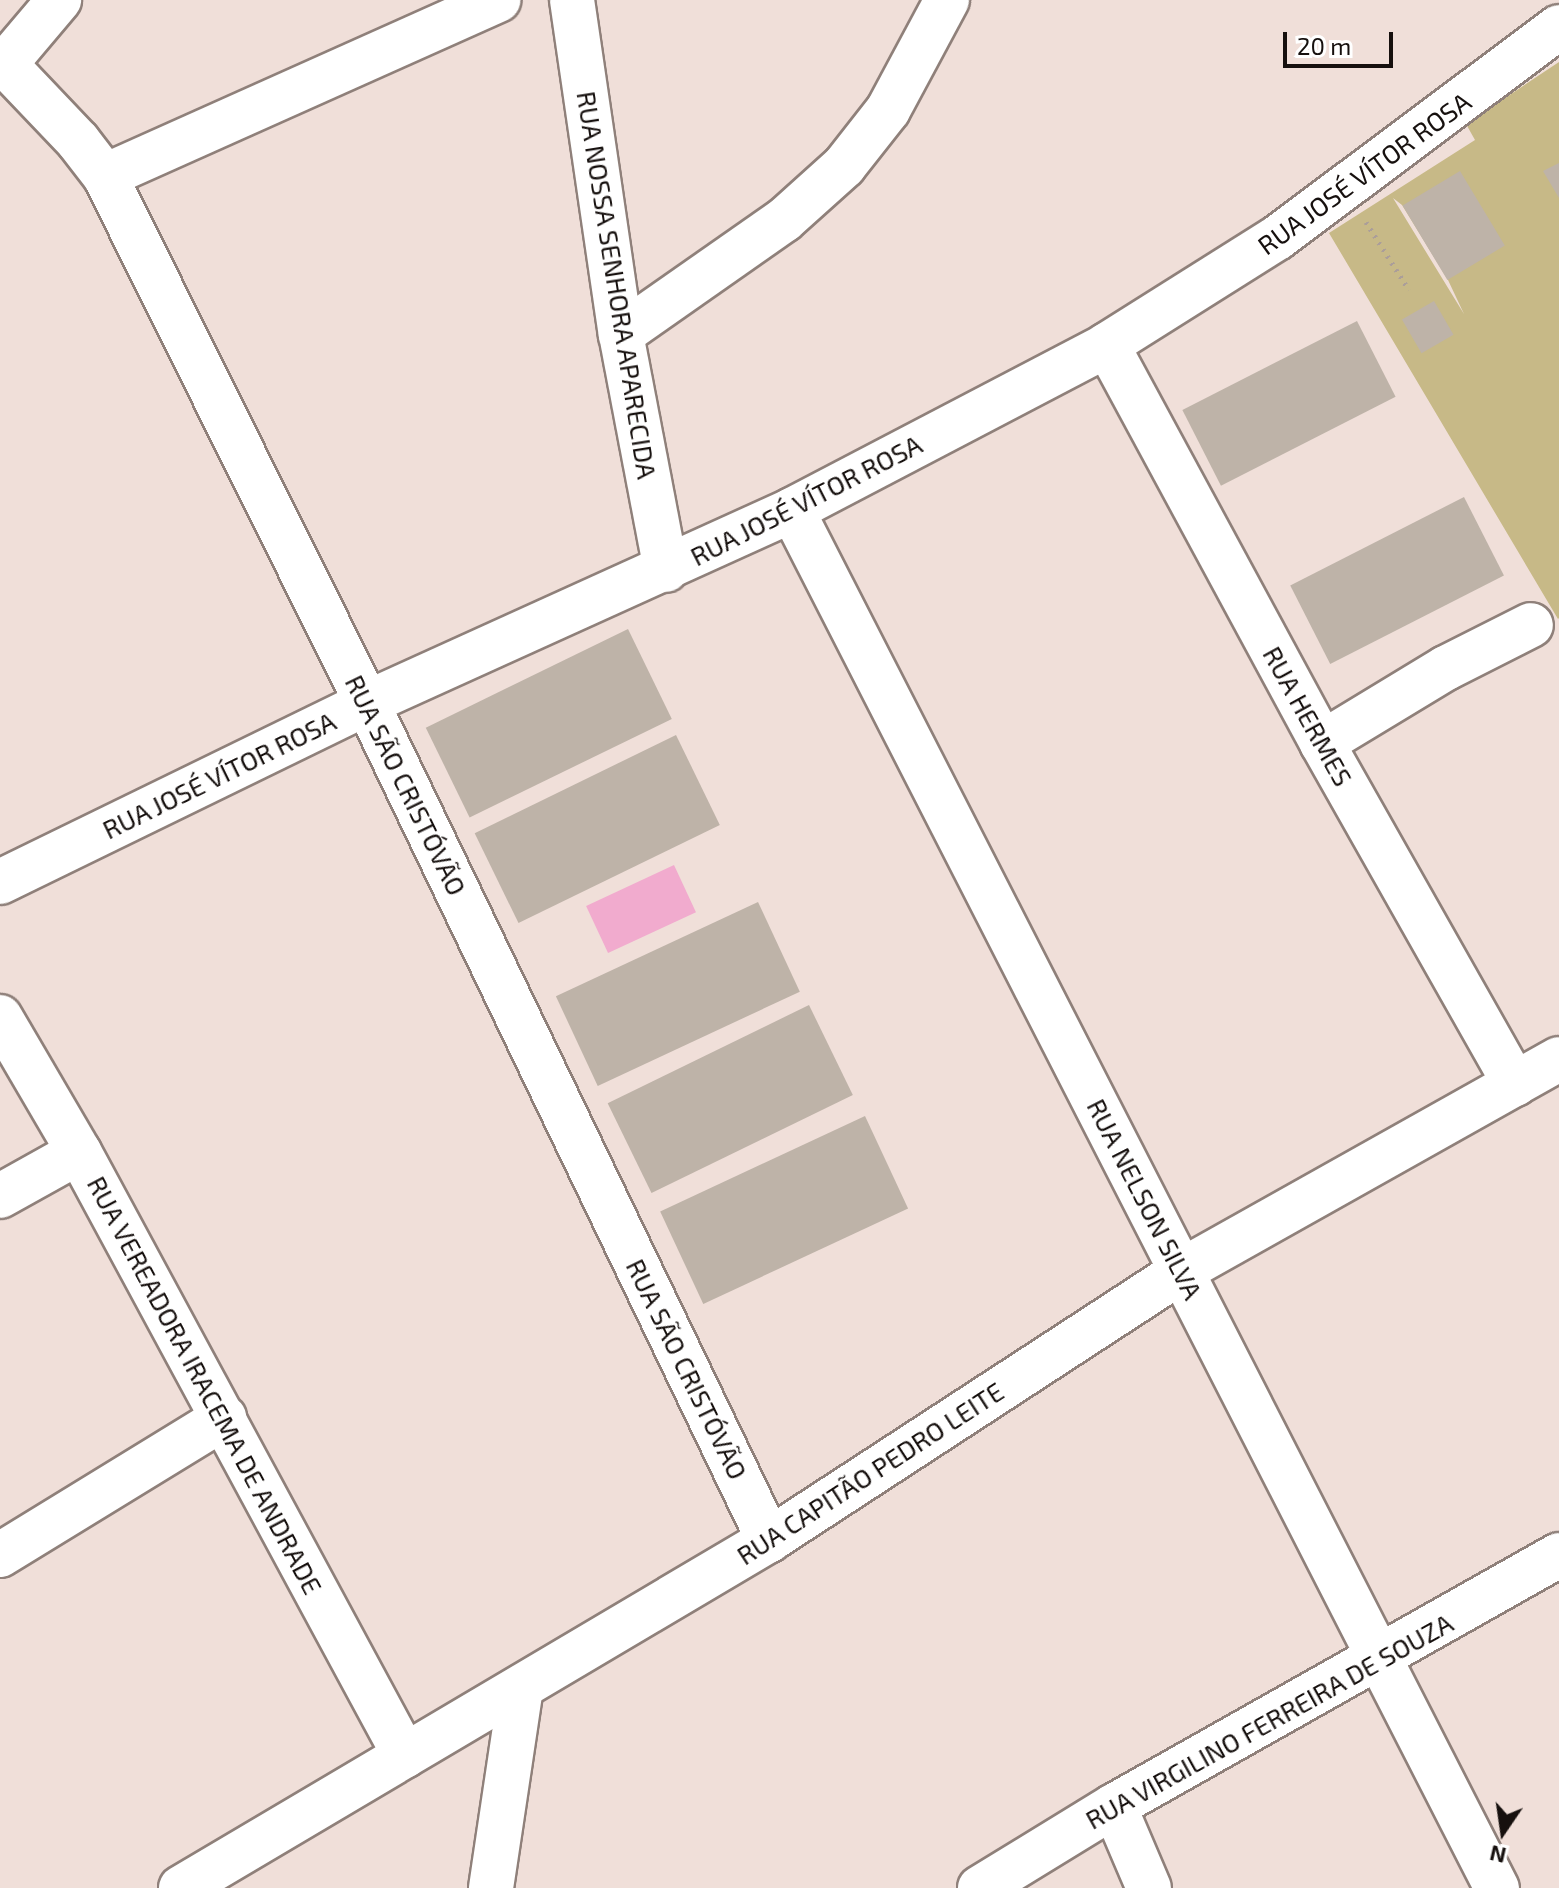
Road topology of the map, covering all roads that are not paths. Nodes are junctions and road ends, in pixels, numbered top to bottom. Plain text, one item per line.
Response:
1 (59, 0) edge
2 (498, 0) edge
3 (572, 0) edge
4 (947, 0) edge
5 (1559, 27) edge
6 (2, 62) edge
7 (105, 176) junction
8 (621, 334) junction
9 (1107, 345) junction
10 (792, 510) junction
11 (666, 570) junction
12 (1531, 625) dead end
13 (367, 703) junction
14 (1322, 743) junction
15 (3, 874) edge
16 (0, 1017) edge
17 (1559, 1059) edge
18 (1515, 1084) junction
19 (79, 1152) junction
20 (0, 1196) edge
21 (1181, 1271) junction
22 (224, 1418) junction
23 (769, 1540) junction
24 (0, 1555) edge
25 (1559, 1555) edge
26 (1380, 1658) junction
27 (521, 1688) junction
28 (405, 1756) junction
29 (1114, 1806) junction
30 (181, 1888) edge
31 (491, 1888) edge
32 (980, 1888) edge
33 (1149, 1888) edge
34 (1497, 1888) edge

1 - 6 street
2 - 7 street
3 - 8 street, RUA NOSSA SENHORA APARECIDA
4 - 8 street
5 - 9 street, RUA JOSÉ VÍTOR ROSA
6 - 7 street, RUA SÃO CRISTÓVÃO
7 - 13 street, RUA SÃO CRISTÓVÃO
8 - 11 street, RUA NOSSA SENHORA APARECIDA
9 - 10 street, RUA JOSÉ VÍTOR ROSA
9 - 14 street, RUA HERMES
10 - 11 street, RUA JOSÉ VÍTOR ROSA
10 - 21 street, RUA NELSON SILVA
11 - 13 street, RUA JOSÉ VÍTOR ROSA
12 - 14 street
13 - 15 street, RUA JOSÉ VÍTOR ROSA
13 - 23 street, RUA SÃO CRISTÓVÃO
14 - 18 street, RUA HERMES
16 - 19 street, RUA VEREADORA IRACEMA DE ANDRADE
17 - 18 street, RUA CAPITÃO PEDRO LEITE
18 - 21 street, RUA CAPITÃO PEDRO LEITE
19 - 20 street
19 - 22 street, RUA VEREADORA IRACEMA DE ANDRADE
21 - 23 street, RUA CAPITÃO PEDRO LEITE
21 - 26 street, RUA NELSON SILVA
22 - 24 street
22 - 28 street, RUA VEREADORA IRACEMA DE ANDRADE
23 - 27 street, RUA CAPITÃO PEDRO LEITE
25 - 26 street, RUA VIRGILINO FERREIRA DE SOUZA
26 - 29 street, RUA VIRGILINO FERREIRA DE SOUZA
26 - 34 street, RUA NELSON SILVA
27 - 28 street, RUA CAPITÃO PEDRO LEITE
27 - 31 street
28 - 30 street, RUA CAPITÃO PEDRO LEITE
29 - 32 street, RUA VIRGILINO FERREIRA DE SOUZA
29 - 33 street

